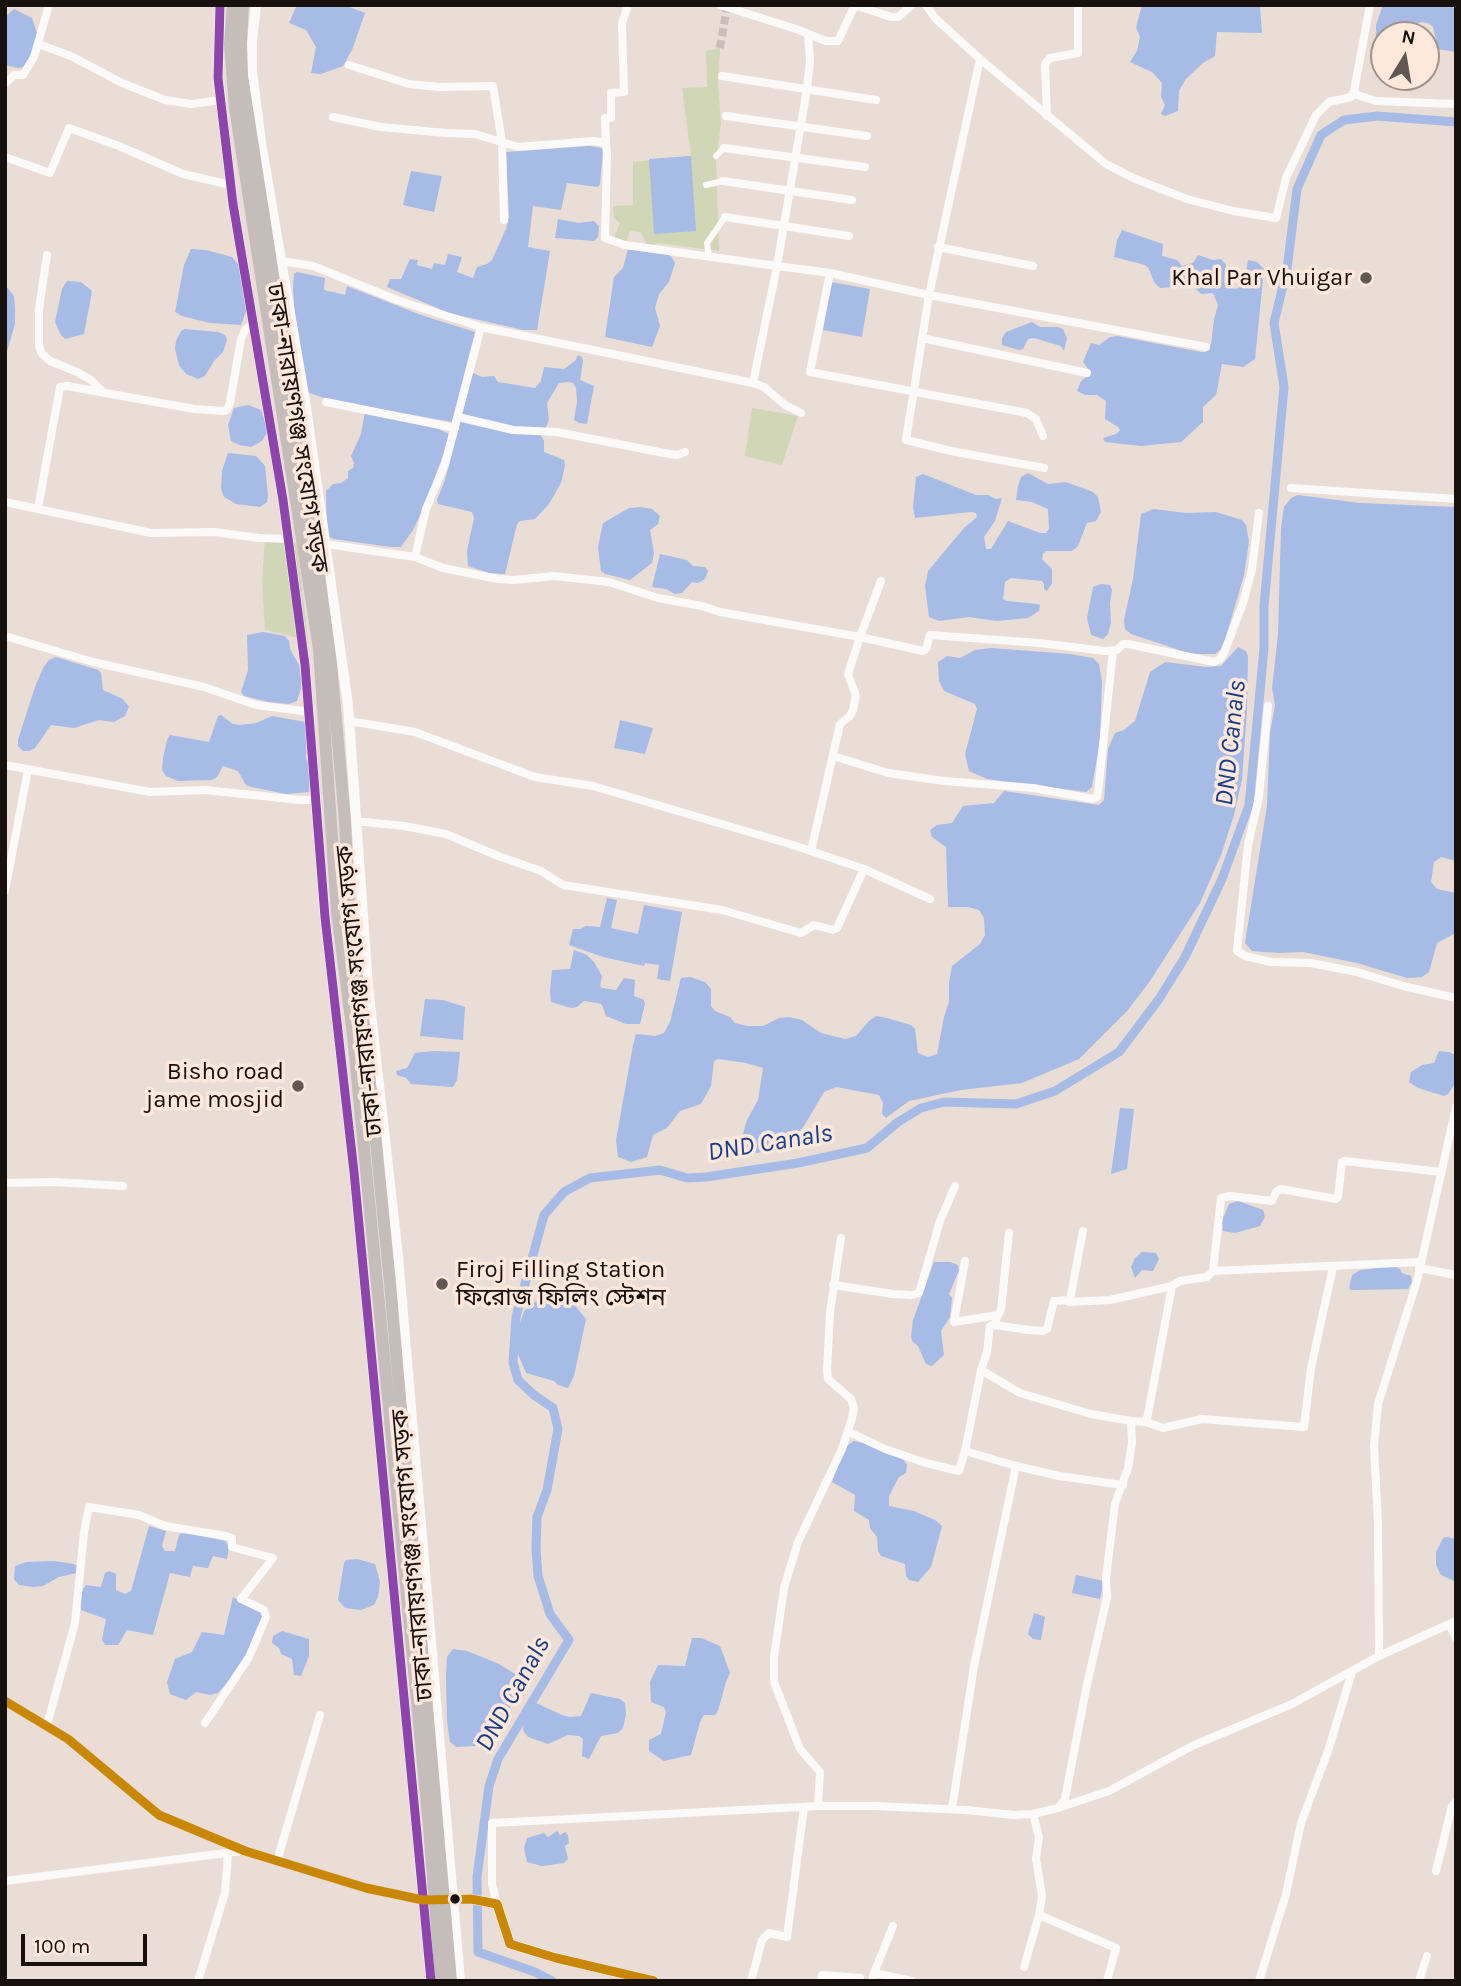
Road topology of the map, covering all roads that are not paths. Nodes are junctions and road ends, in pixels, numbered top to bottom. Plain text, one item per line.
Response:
1 (49, 5) edge
2 (220, 5) edge
3 (233, 5) edge
4 (243, 5) edge
5 (256, 5) edge
6 (628, 5) edge
7 (720, 5) edge
8 (912, 5) edge
9 (926, 5) edge
10 (1078, 5) edge
11 (1370, 5) edge
12 (808, 34) junction
13 (38, 44) junction
14 (980, 59) junction
15 (349, 65) dead end
16 (720, 78) dead end
17 (5, 84) edge
18 (807, 89) junction
19 (1354, 91) junction
20 (221, 100) junction
21 (876, 100) dead end
22 (1456, 104) edge
23 (241, 108) junction
24 (1047, 116) junction
25 (333, 117) dead end
26 (723, 120) dead end
27 (800, 127) junction
28 (867, 136) dead end
29 (502, 142) junction
30 (251, 143) junction
31 (606, 144) junction
32 (226, 145) junction
33 (724, 148) joint
34 (716, 156) dead end
35 (5, 158) edge
36 (795, 159) junction
37 (866, 167) dead end
38 (723, 181) joint
39 (706, 184) dead end
40 (231, 185) junction
41 (790, 190) junction
42 (852, 200) dead end
43 (725, 217) joint
44 (504, 220) dead end
45 (785, 225) junction
46 (849, 236) dead end
47 (939, 247) junction
48 (47, 255) dead end
49 (709, 256) junction
50 (281, 261) junction
51 (1033, 265) dead end
52 (776, 266) junction
53 (831, 273) junction
54 (929, 295) junction
55 (254, 322) junction
56 (481, 327) junction
57 (922, 338) junction
58 (1206, 347) dead end
59 (1087, 373) dead end
60 (753, 383) junction
61 (913, 391) junction
62 (104, 393) junction
63 (326, 402) dead end
64 (801, 413) dead end
65 (458, 416) junction
66 (455, 428) junction
67 (1043, 436) dead end
68 (685, 452) dead end
69 (1044, 468) dead end
70 (1291, 488) dead end
71 (1456, 499) edge
72 (5, 502) edge
73 (38, 508) junction
74 (1259, 513) dead end
75 (289, 539) junction
76 (326, 544) junction
77 (415, 557) junction
78 (881, 581) dead end
79 (5, 636) edge
80 (860, 637) junction
81 (1113, 651) junction
82 (1268, 706) dead end
83 (310, 712) junction
84 (349, 721) junction
85 (833, 756) junction
86 (5, 765) edge
87 (28, 770) junction
88 (317, 800) junction
89 (355, 821) junction
90 (811, 851) junction
91 (864, 869) junction
92 (5, 891) edge
93 (930, 899) dead end
94 (363, 986) junction
95 (1456, 998) edge
96 (357, 1078) junction
97 (343, 1079) junction
98 (1456, 1107) edge
99 (360, 1172) junction
100 (1441, 1172) junction
101 (5, 1183) edge
102 (123, 1186) dead end
103 (955, 1186) dead end
104 (1083, 1231) dead end
105 (1009, 1233) dead end
106 (841, 1238) dead end
107 (965, 1261) dead end
108 (1420, 1265) junction
109 (1333, 1267) junction
110 (1213, 1271) junction
111 (1456, 1275) edge
112 (833, 1285) junction
113 (1172, 1286) junction
114 (1069, 1302) junction
115 (998, 1315) junction
116 (994, 1325) junction
117 (981, 1370) junction
118 (1130, 1421) junction
119 (1146, 1422) junction
120 (849, 1432) junction
121 (965, 1451) junction
122 (1016, 1466) junction
123 (1123, 1485) junction
124 (410, 1587) junction
125 (1452, 1623) edge
126 (413, 1625) junction
127 (1456, 1638) edge
128 (1379, 1656) junction
129 (1352, 1672) junction
130 (5, 1701) edge
131 (320, 1715) dead end
132 (48, 1721) dead end
133 (205, 1723) dead end
134 (1456, 1802) edge
135 (818, 1806) junction
136 (804, 1807) junction
137 (1058, 1808) junction
138 (952, 1809) junction
139 (1033, 1814) junction
140 (244, 1851) junction
141 (229, 1853) junction
142 (277, 1861) junction
143 (1436, 1871) dead end
144 (5, 1881) edge
145 (454, 1899) junction
146 (424, 1900) junction
147 (493, 1904) junction
148 (1039, 1915) junction
149 (893, 1926) dead end
150 (1427, 1956) dead end
151 (1024, 1967) dead end
152 (873, 1977) edge
153 (860, 1978) dead end
154 (198, 1981) edge
155 (431, 1981) edge
156 (441, 1981) edge
157 (451, 1981) edge
158 (460, 1981) edge
159 (654, 1981) edge
160 (751, 1981) edge
161 (821, 1981) edge
162 (912, 1981) edge
163 (1107, 1981) edge
164 (1259, 1981) edge
165 (1419, 1981) edge

1 - 13 street
2 - 20 street
3 - 23 main road, ঢাকা-নারায়ণগঞ্জ সংযোগ সড়ক
4 - 23 main road, ঢাকা-নারায়ণগঞ্জ সংযোগ সড়ক
5 - 30 street
6 - 31 street
7 - 12 street
8 - 12 street
9 - 14 street
10 - 24 street
11 - 19 street
12 - 18 street
13 - 17 street
13 - 20 street
14 - 24 street
14 - 47 street
15 - 29 street
16 - 18 street
18 - 21 street
18 - 27 street
19 - 22 street
19 - 24 street
20 - 32 street
23 - 30 main road, ঢাকা-নারায়ণগঞ্জ সংযোগ সড়ক
25 - 29 street
26 - 27 street
27 - 28 street
27 - 36 street
29 - 31 street
29 - 44 street
30 - 32 main road
30 - 50 street
30 - 94 main road, ঢাকা-নারায়ণগঞ্জ সংযোগ সড়ক
30 - 96 main road, ঢাকা-নারায়ণগঞ্জ সংযোগ সড়ক
31 - 49 street
32 - 40 street
33 - 34 street
33 - 36 street
35 - 40 street
36 - 37 street
36 - 41 street
38 - 39 street
38 - 41 street
40 - 55 street
41 - 42 street
41 - 45 street
43 - 45 street
43 - 49 street
45 - 46 street
45 - 52 street
47 - 51 street
47 - 54 street
48 - 62 street
49 - 52 street
50 - 56 street
50 - 76 street
52 - 53 street
52 - 60 street
53 - 54 street
53 - 61 street
54 - 57 street
54 - 58 street
55 - 62 street
55 - 75 street
56 - 60 street
56 - 65 street
57 - 59 street
57 - 61 street
60 - 64 street
61 - 67 street
61 - 69 street
62 - 73 street
63 - 66 street
65 - 66 street
65 - 68 street
66 - 77 street
70 - 71 street
72 - 73 street
73 - 75 street
74 - 81 street
75 - 83 street
76 - 77 street
76 - 84 street
77 - 80 street
78 - 80 street
79 - 83 street
80 - 81 street
80 - 85 street
81 - 85 street
82 - 95 street
83 - 88 street
84 - 89 street
84 - 90 street
85 - 90 street
86 - 87 street
87 - 88 street
87 - 92 street
88 - 97 street
89 - 91 street
89 - 94 street
90 - 91 street
91 - 93 street
94 - 124 main road, ঢাকা-নারায়ণগঞ্জ সংযোগ সড়ক
96 - 97 main road
96 - 99 main road, ঢাকা-নারায়ণগঞ্জ সংযোগ সড়ক
97 - 99 street
98 - 100 street
99 - 124 main road, ঢাকা-নারায়ণগঞ্জ সংযোগ সড়ক
100 - 108 street
100 - 110 street
101 - 102 street
103 - 112 street
104 - 114 street
105 - 115 street
106 - 112 street
107 - 115 street
108 - 109 street
108 - 111 street
108 - 128 street
109 - 110 street
109 - 119 street
110 - 113 street
112 - 120 street
113 - 114 street
113 - 119 street
114 - 116 street
115 - 116 street
116 - 117 street
117 - 118 street
117 - 121 street
118 - 119 street
118 - 123 street
120 - 121 street
120 - 135 street
121 - 122 street
122 - 123 street
122 - 138 street
123 - 137 street
124 - 126 main road, ঢাকা-নারায়ণগঞ্জ সংযোগ সড়ক
124 - 145 street
124 - 146 street
125 - 127 street
125 - 128 street
126 - 156 main road, ঢাকা-নারায়ণগঞ্জ সংযোগ সড়ক
126 - 157 main road, ঢাকা-নারায়ণগঞ্জ সংযোগ সড়ক
128 - 129 street
129 - 137 street
129 - 164 street
130 - 140 street
131 - 142 street
132 - 133 street
134 - 143 street
135 - 136 street
135 - 138 street
136 - 147 street
136 - 160 street
137 - 139 street
138 - 139 street
139 - 148 street
140 - 141 street
140 - 142 street
141 - 144 street
141 - 154 street
142 - 146 street
145 - 146 street
145 - 147 street
145 - 158 street
146 - 155 street
147 - 159 street
148 - 151 street
148 - 163 street
149 - 152 street
150 - 165 street
152 - 162 street
153 - 161 street

